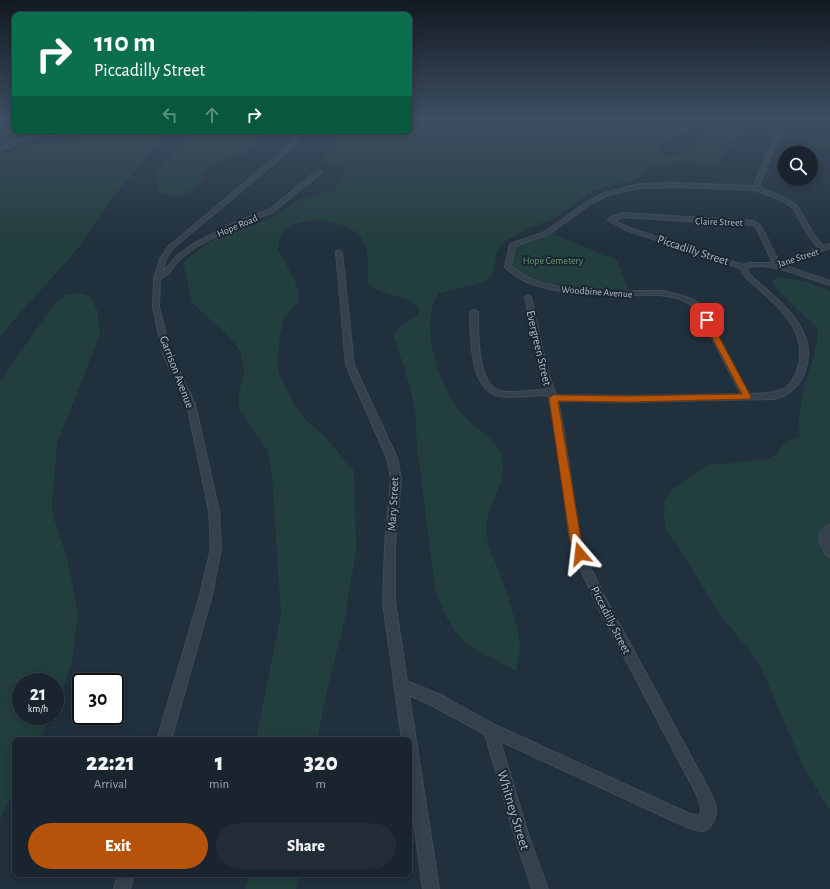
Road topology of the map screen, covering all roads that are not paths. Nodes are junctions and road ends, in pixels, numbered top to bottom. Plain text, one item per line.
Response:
1 (275, 159) edge
2 (767, 159) edge
3 (319, 172) dead end
4 (756, 188) junction
5 (614, 224) joint
6 (830, 246) edge
7 (822, 249) junction
8 (339, 252) dead end
9 (777, 265) junction
10 (743, 267) junction
11 (157, 278) junction
12 (830, 283) edge
13 (528, 297) dead end
14 (474, 312) dead end
15 (551, 395) junction
16 (747, 397) junction
17 (830, 529) edge
18 (830, 552) edge
19 (401, 685) junction
20 (490, 730) junction
21 (165, 737) edge
22 (409, 737) edge
23 (412, 760) edge
24 (125, 877) edge
25 (122, 889) edge
26 (431, 889) edge
27 (540, 889) edge

1 - 11 street, Garrison Avenue
2 - 4 street
3 - 11 street, Hope Road
4 - 7 street
4 - 16 street, Woodbine Avenue
5 - 9 street, Claire Street
5 - 10 street, Piccadilly Street
6 - 7 street, Jane Street
7 - 9 street, Jane Street
8 - 19 street, Mary Street
9 - 10 street, Jane Street
9 - 12 street
10 - 16 street, Piccadilly Street
11 - 21 street, Garrison Avenue
13 - 15 street, Evergreen Street
14 - 15 street
15 - 16 street, Piccadilly Street
15 - 20 street, Piccadilly Street
17 - 18 street
19 - 20 street, Piccadilly Street
19 - 22 street, Mary Street
20 - 27 street, Whitney Street
23 - 26 street, Mary Street
24 - 25 street

